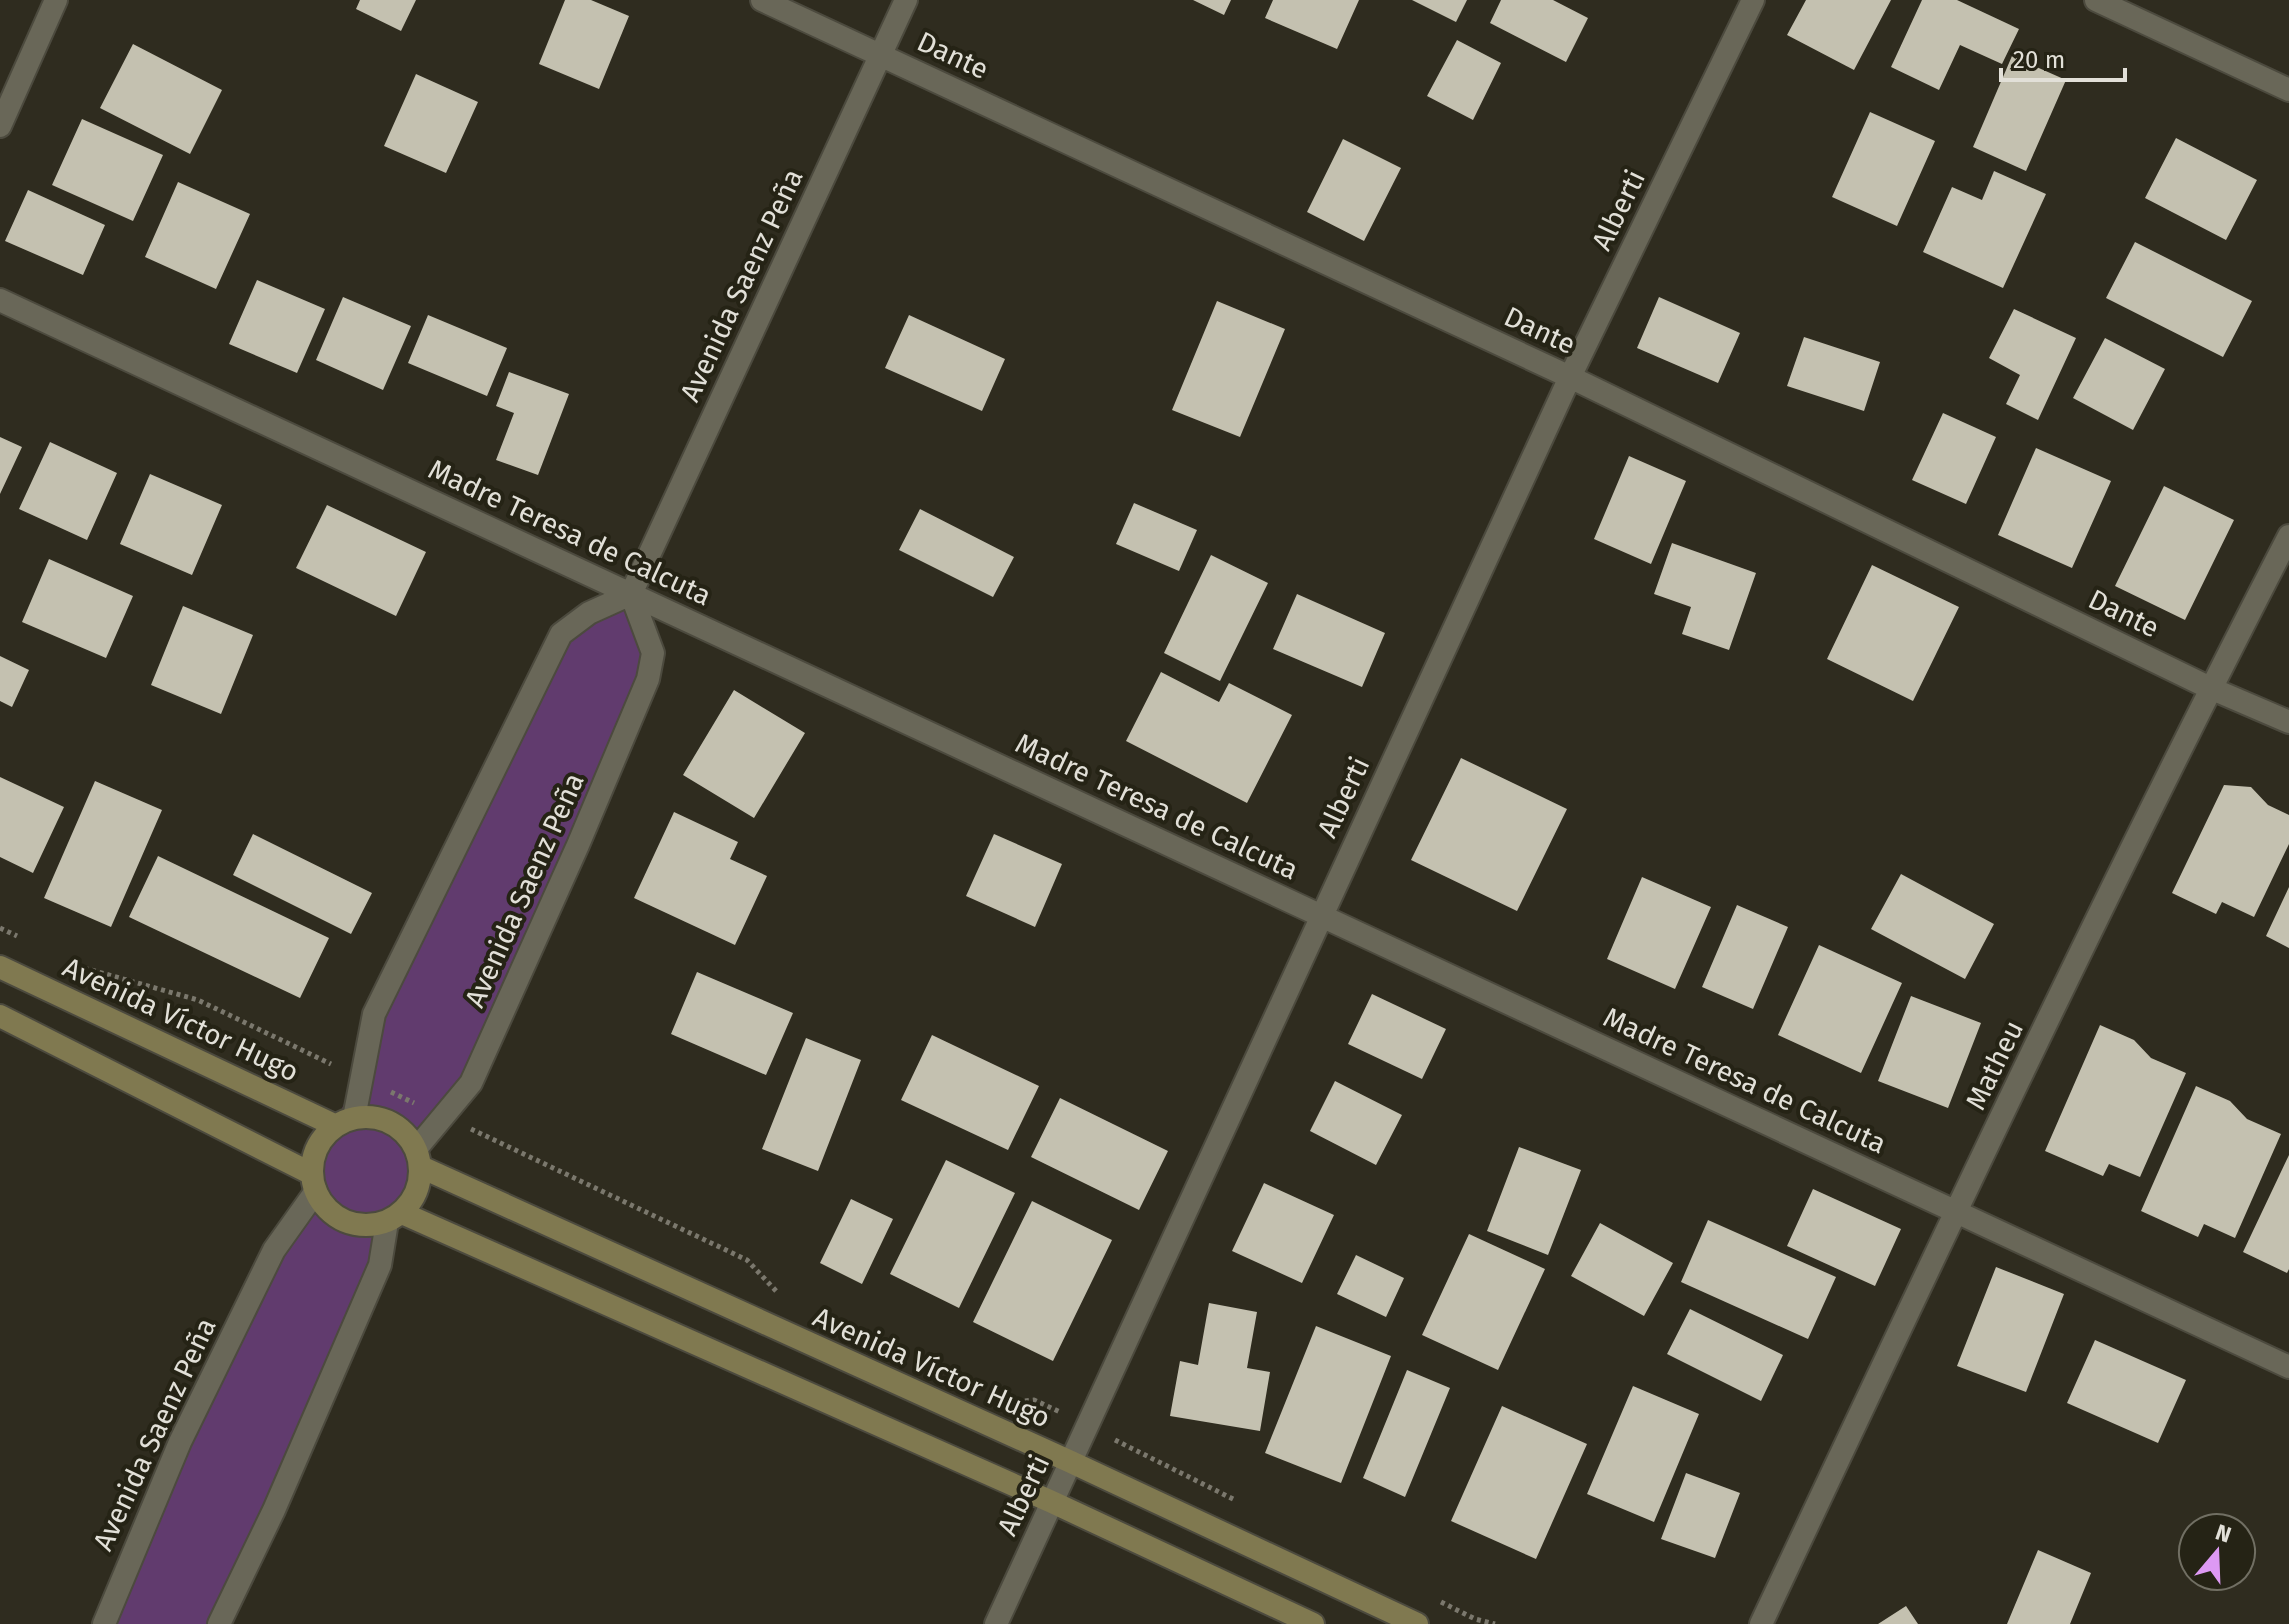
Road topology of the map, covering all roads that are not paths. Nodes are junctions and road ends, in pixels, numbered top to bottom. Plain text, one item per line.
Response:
1 (56, 0) edge
2 (762, 0) edge
3 (906, 0) edge
4 (1753, 0) edge
5 (2096, 0) edge
6 (881, 54) junction
7 (2289, 90) edge
8 (0, 126) edge
9 (0, 300) edge
10 (1570, 377) junction
11 (2289, 536) edge
12 (631, 594) junction
13 (2210, 688) junction
14 (2289, 722) edge
15 (1322, 916) junction
16 (0, 967) edge
17 (0, 1016) edge
18 (345, 1122) junction
19 (419, 1158) junction
20 (314, 1182) junction
21 (1956, 1211) junction
22 (394, 1218) junction
23 (2289, 1367) edge
24 (1071, 1462) junction
25 (1052, 1502) junction
26 (104, 1624) edge
27 (219, 1624) edge
28 (996, 1624) edge
29 (1313, 1624) edge
30 (1417, 1624) edge
31 (1761, 1624) edge

1 - 8 street
2 - 6 street, Dante
3 - 6 street, Avenida Saenz Peña
4 - 10 street, Alberti
5 - 7 street
6 - 10 street, Dante
6 - 12 street, Avenida Saenz Peña
9 - 12 street, Madre Teresa de Calcuta
10 - 13 street, Dante
10 - 15 street, Alberti
11 - 13 street, Matheu
12 - 15 street, Madre Teresa de Calcuta
12 - 18 street
12 - 19 street, Avenida Saenz Peña
13 - 14 street, Dante
13 - 21 street, Matheu
15 - 21 street, Madre Teresa de Calcuta
15 - 24 street, Alberti
16 - 18 main road, Avenida Víctor Hugo
17 - 20 main road
18 - 19 main road, Avenida Víctor Hugo
18 - 20 main road
19 - 22 main road
19 - 24 main road, Avenida Víctor Hugo
20 - 22 main road
20 - 26 street, Avenida Saenz Peña
21 - 23 street, Madre Teresa de Calcuta
21 - 31 street, Matheu
22 - 25 main road
22 - 27 street
24 - 25 street, Alberti
24 - 30 main road, Avenida Víctor Hugo
25 - 28 street, Alberti
25 - 29 main road

